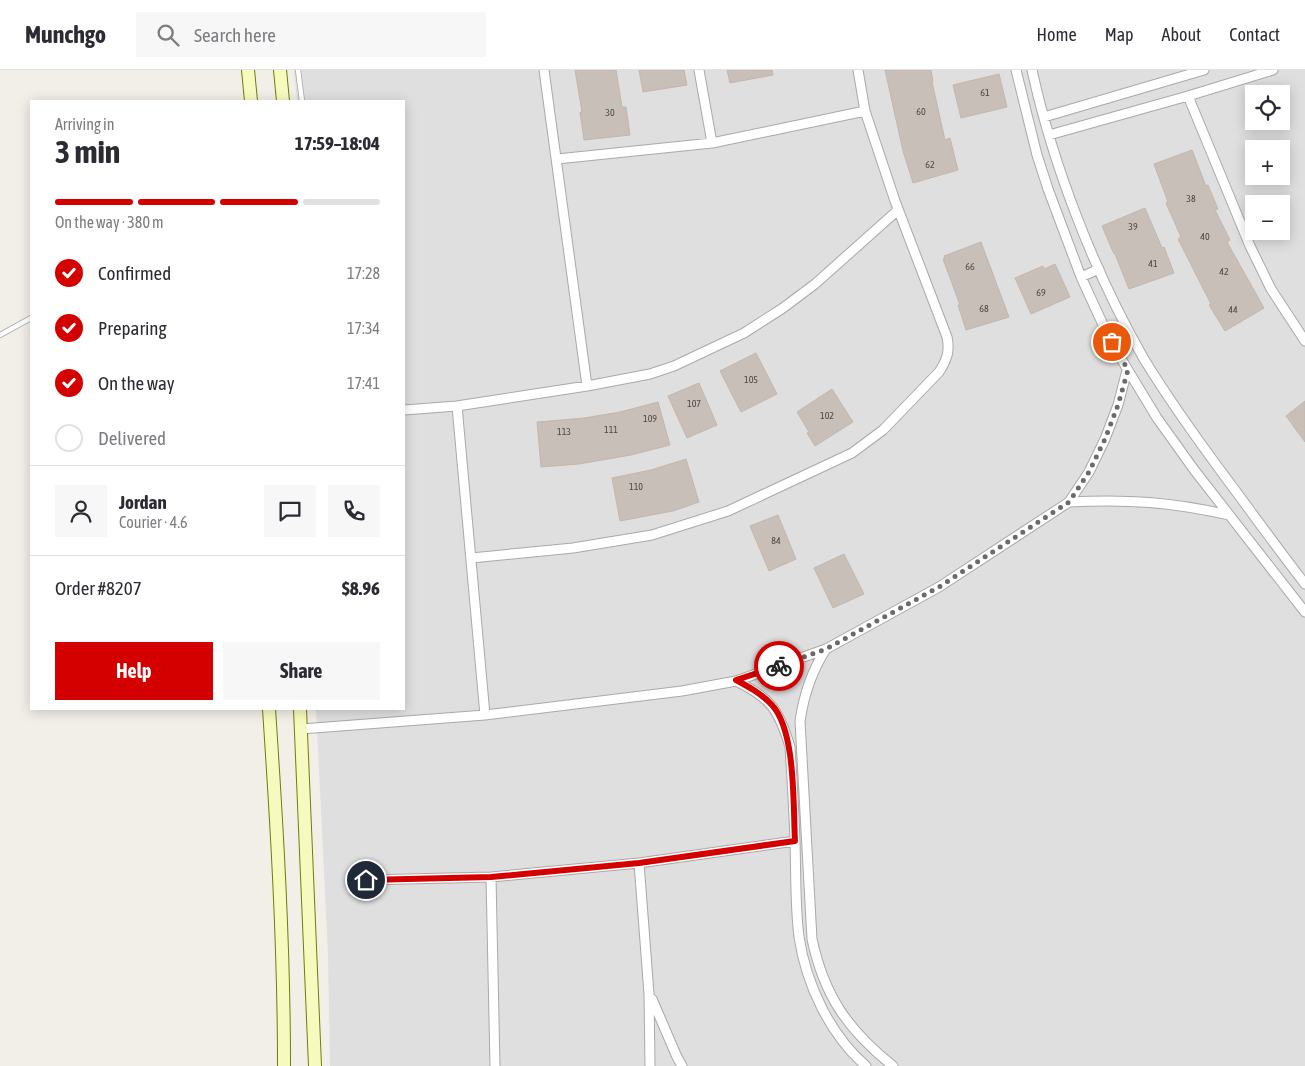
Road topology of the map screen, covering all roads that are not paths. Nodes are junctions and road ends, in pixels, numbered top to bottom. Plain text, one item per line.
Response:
1 (248, 70) edge
2 (280, 70) edge
3 (298, 70) edge
4 (544, 70) edge
5 (699, 70) edge
6 (858, 70) edge
7 (1016, 70) edge
8 (1032, 70) edge
9 (1204, 70) edge
10 (1273, 70) edge
11 (1188, 96) junction
12 (251, 100) edge
13 (283, 100) edge
14 (302, 100) edge
15 (865, 111) junction
16 (1044, 117) junction
17 (1049, 135) junction
18 (712, 143) junction
19 (557, 160) junction
20 (898, 210) junction
21 (1099, 269) junction
22 (1081, 277) junction
23 (30, 319) edge
24 (0, 335) edge
25 (1305, 341) edge
26 (1128, 370) junction
27 (587, 386) junction
28 (458, 406) junction
29 (405, 410) edge
30 (1069, 502) junction
31 (1229, 515) junction
32 (471, 558) junction
33 (1285, 558) junction
34 (1270, 569) junction
35 (1305, 584) edge
36 (1305, 612) edge
37 (826, 649) junction
38 (736, 680) junction
39 (269, 710) edge
40 (300, 710) edge
41 (485, 715) junction
42 (302, 729) junction
43 (801, 746) junction
44 (790, 747) junction
45 (795, 841) junction
46 (639, 863) junction
47 (491, 877) junction
48 (366, 880) dead end
49 (650, 994) junction
50 (284, 1066) edge
51 (315, 1066) edge
52 (495, 1066) edge
53 (650, 1066) edge
54 (682, 1066) edge
55 (866, 1066) edge
56 (893, 1066) edge

1 - 12 street
2 - 13 street
3 - 14 lane
4 - 19 street
5 - 18 street
6 - 15 street
7 - 22 street
8 - 16 street
9 - 16 street
10 - 11 street
11 - 17 street
11 - 25 street
15 - 18 street
15 - 20 street
16 - 17 street
17 - 21 street
18 - 19 street
19 - 27 street
20 - 27 street
20 - 32 street
21 - 22 street
21 - 33 street
22 - 26 street
23 - 24 lane
26 - 30 street
26 - 31 street
27 - 28 street
28 - 29 street
28 - 32 street
30 - 31 street
30 - 37 street
31 - 34 street
32 - 41 street
33 - 34 street
33 - 35 street
34 - 36 street
37 - 38 street
37 - 43 street
38 - 41 street
38 - 44 street
39 - 50 street
40 - 42 street
41 - 42 street
42 - 51 street
43 - 44 street
43 - 56 street
44 - 45 street
45 - 46 street
45 - 55 street
46 - 47 street
46 - 49 street
47 - 48 street
47 - 52 street
49 - 53 street
49 - 54 street

